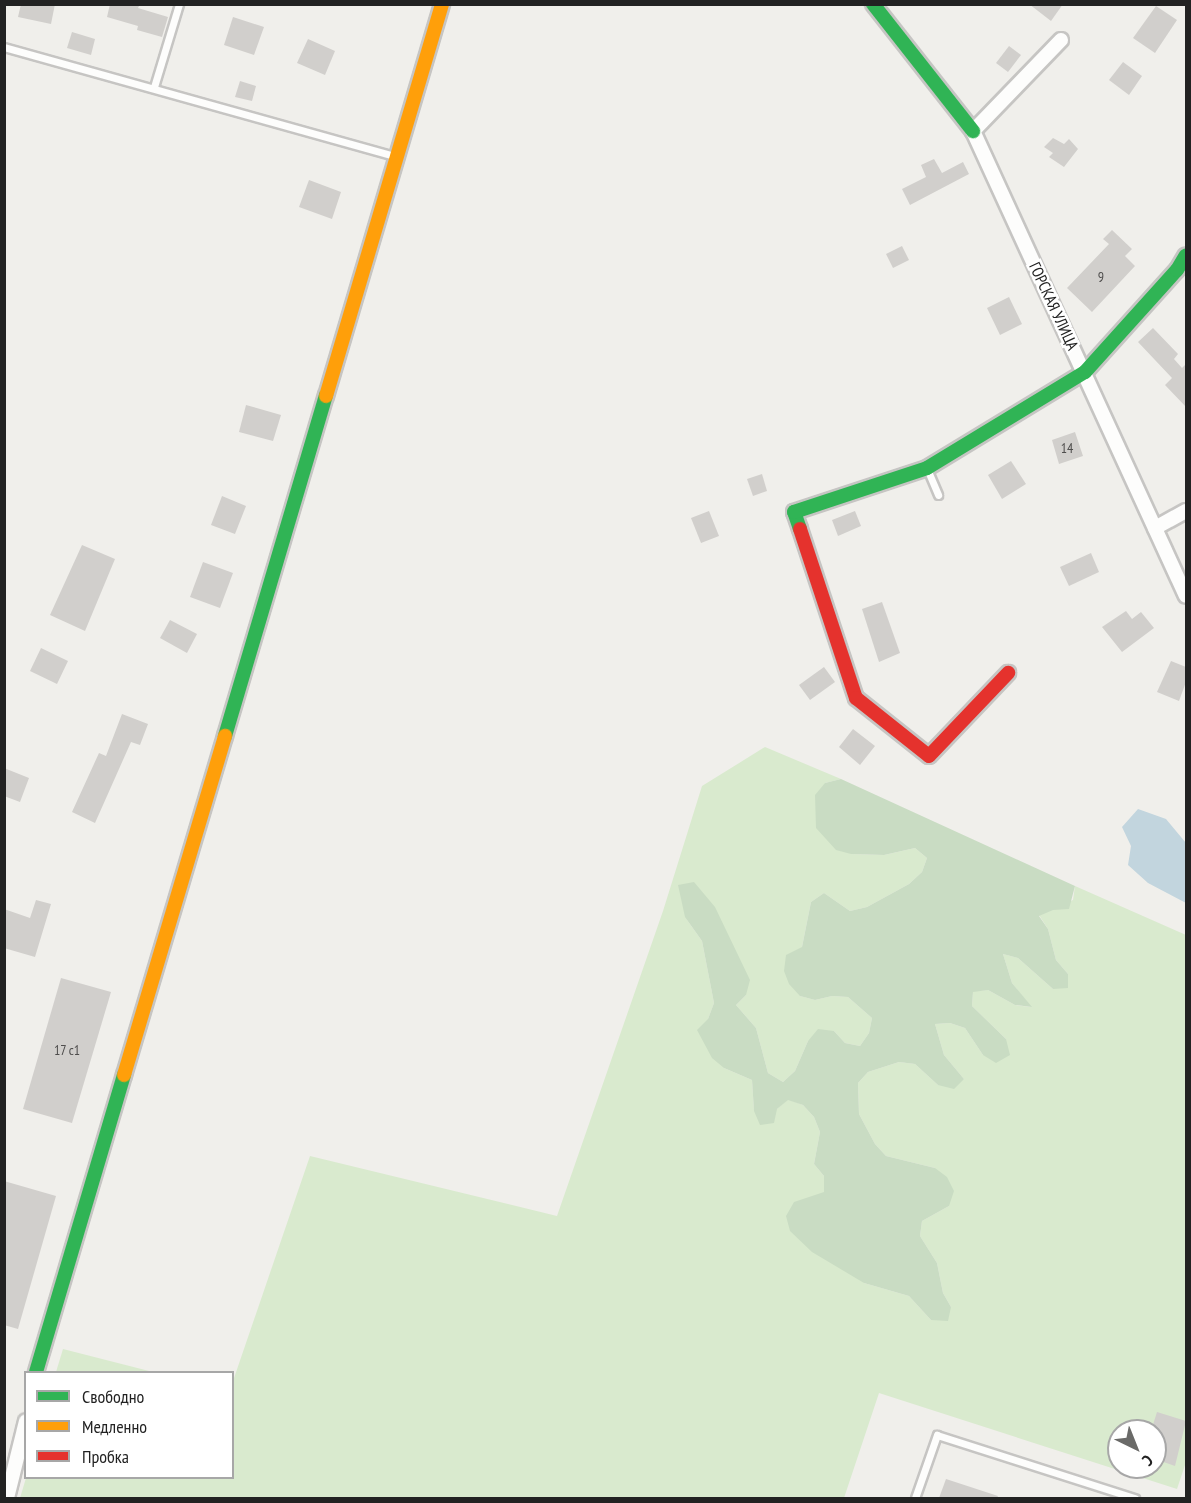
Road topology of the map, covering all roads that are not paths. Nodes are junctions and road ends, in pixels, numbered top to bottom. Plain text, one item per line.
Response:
1 (179, 4) edge
2 (442, 4) edge
3 (873, 4) edge
4 (1061, 40) dead end
5 (4, 47) edge
6 (154, 87) junction
7 (973, 131) junction
8 (398, 157) junction
9 (1186, 255) edge
10 (1085, 372) junction
11 (927, 468) junction
12 (938, 495) dead end
13 (1186, 511) edge
14 (1155, 528) junction
15 (1186, 596) edge
16 (1008, 673) dead end
17 (36, 1371) edge
18 (24, 1429) edge
19 (7, 1493) edge
20 (915, 1498) edge
21 (1136, 1498) edge

1 - 6 lane
2 - 8 street
3 - 7 street
4 - 7 street
5 - 6 lane
6 - 8 lane
7 - 10 street, ГОРСКАЯ УЛИЦА
8 - 17 street
9 - 10 street
10 - 11 street
10 - 14 street, ГОРСКАЯ УЛИЦА
11 - 12 lane
11 - 16 street
13 - 14 street
14 - 15 street, ГОРСКАЯ УЛИЦА
18 - 19 street
20 - 21 lane

